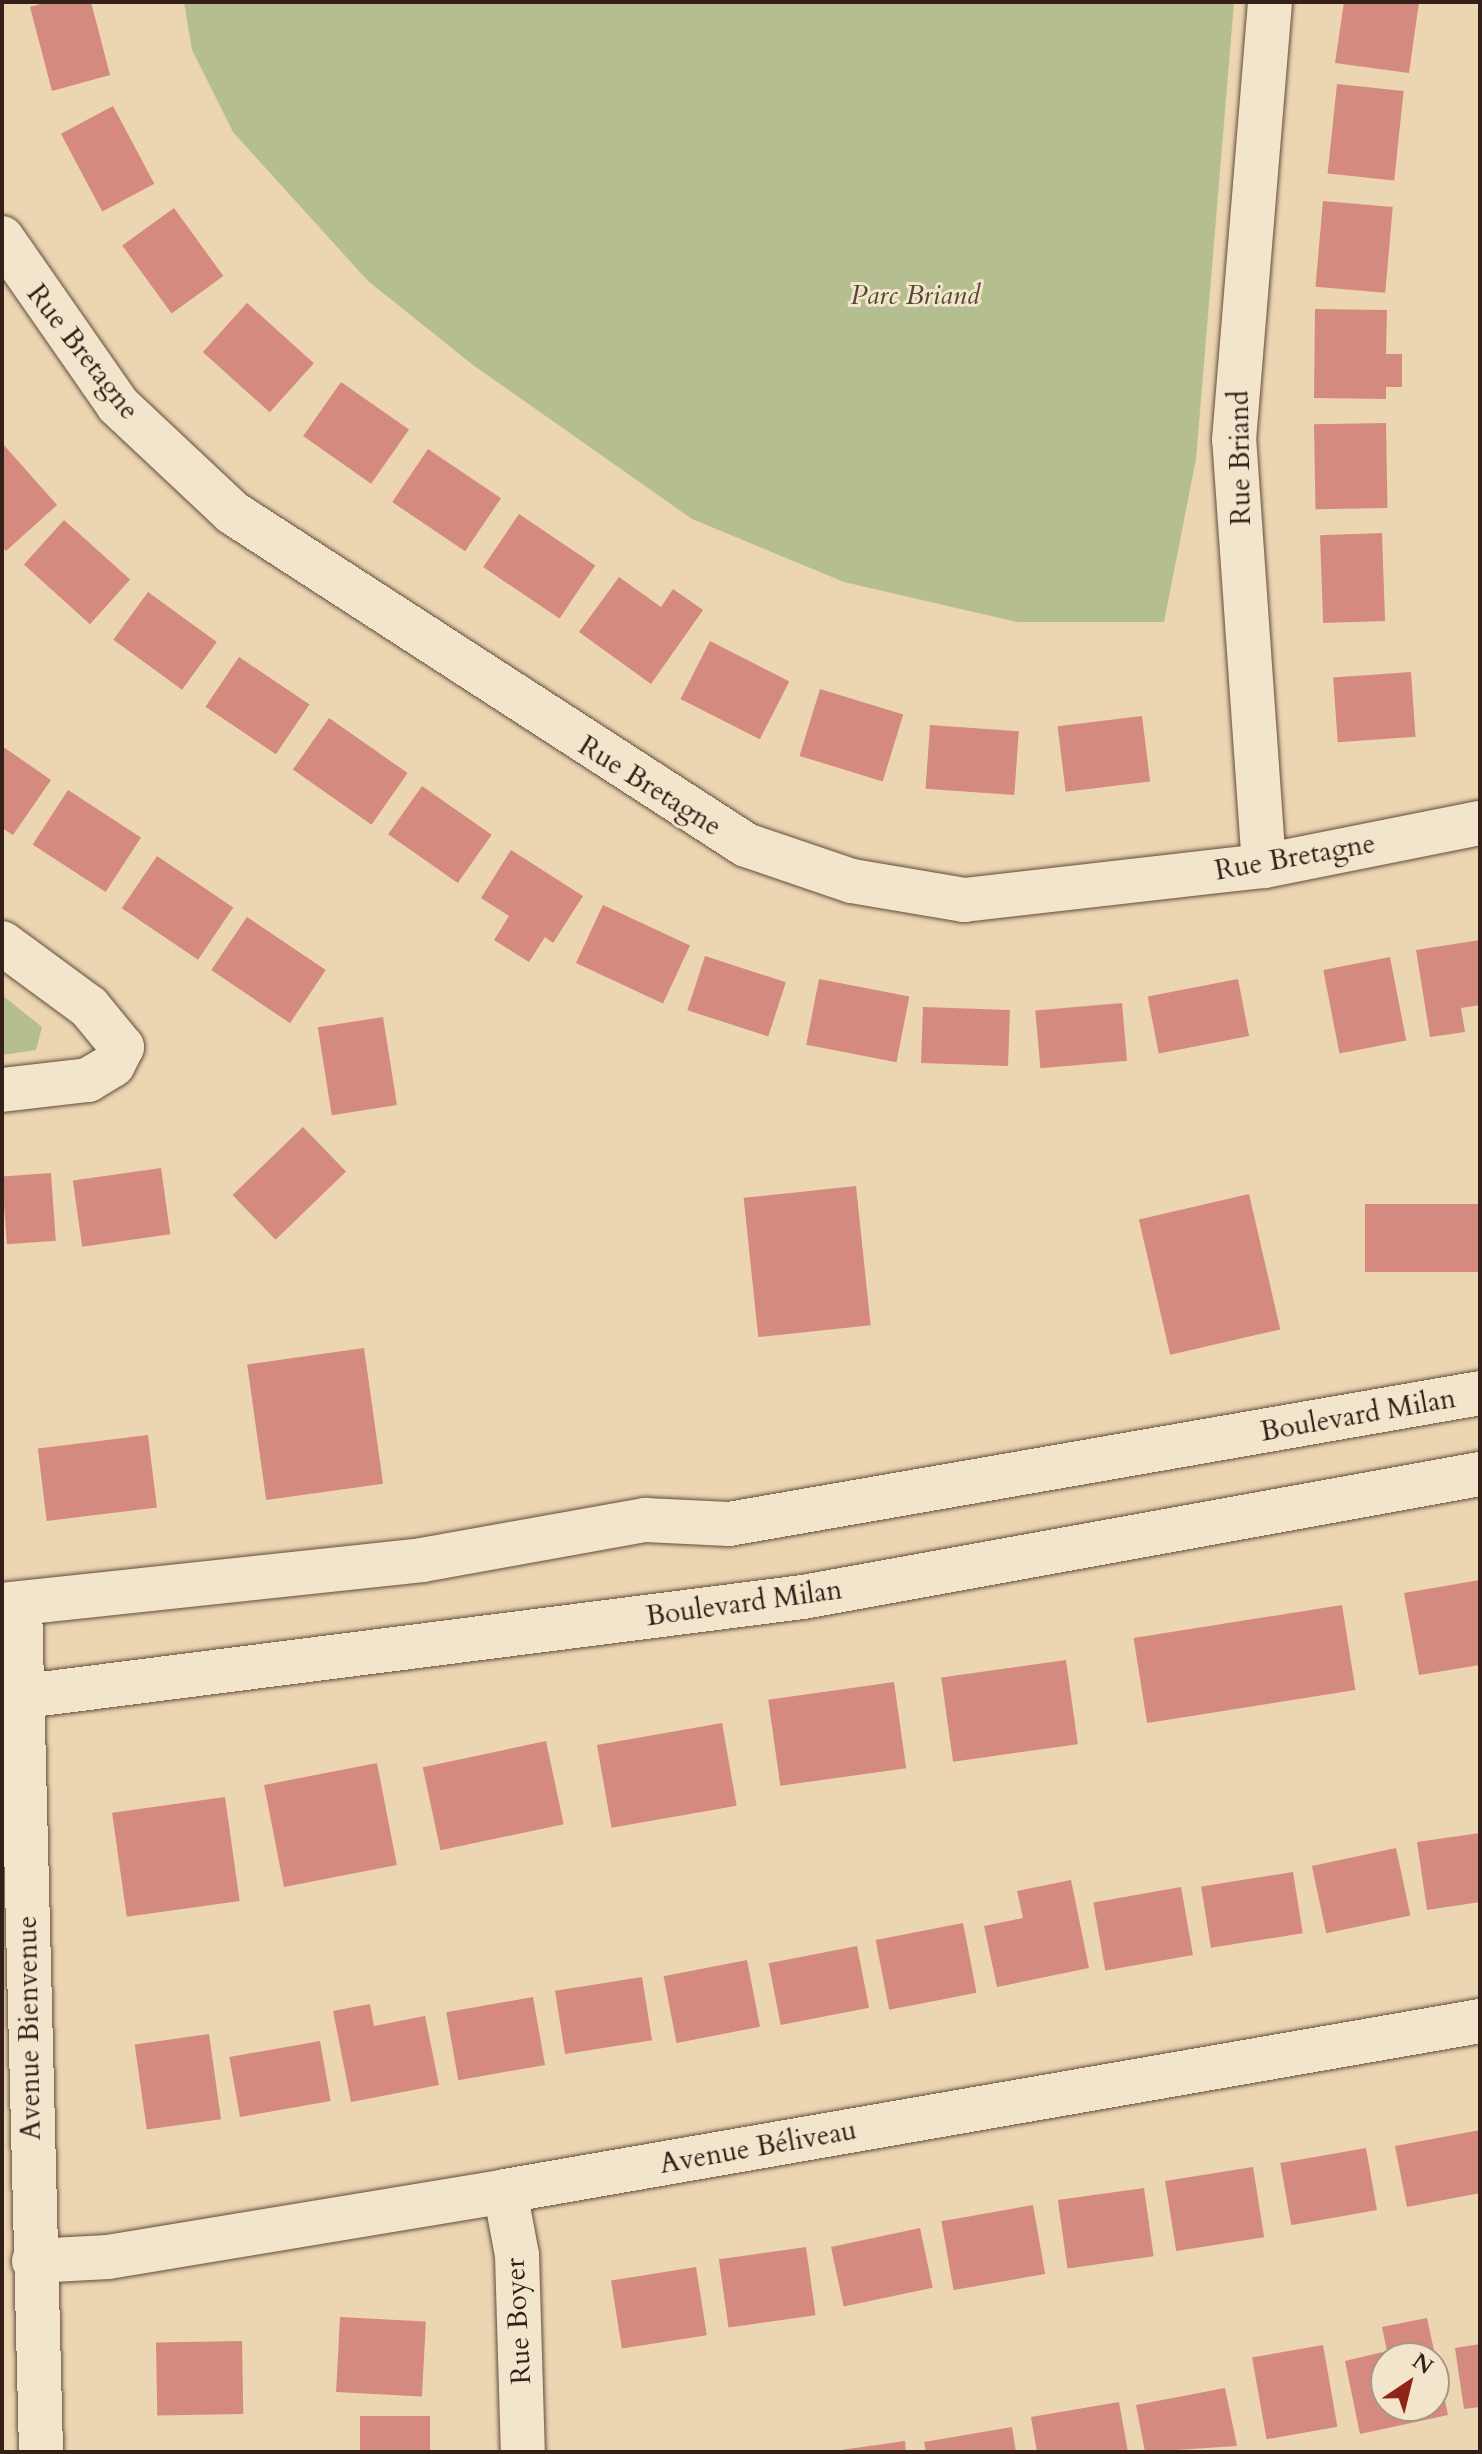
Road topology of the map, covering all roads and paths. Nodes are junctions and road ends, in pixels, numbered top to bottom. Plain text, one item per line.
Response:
1 (1270, 2) edge
2 (2, 238) edge
3 (1480, 823) edge
4 (1264, 866) junction
5 (2, 943) edge
6 (2, 1090) edge
7 (1480, 1393) edge
8 (1480, 1474) edge
9 (11, 1605) edge
10 (12, 1698) edge
11 (1480, 2021) edge
12 (505, 2191) junction
13 (34, 2261) junction
14 (41, 2452) edge
15 (523, 2452) edge

1 - 4 street, Rue Briand
2 - 4 street, Rue Bretagne
3 - 4 street, Rue Bretagne
5 - 6 street
7 - 9 street, Boulevard Milan
8 - 10 street, Boulevard Milan
9 - 10 street, Avenue Bienvenue
10 - 13 street, Avenue Bienvenue
11 - 12 street, Avenue Béliveau
12 - 13 street, Avenue Béliveau
12 - 15 street, Rue Boyer
13 - 14 street, Avenue Bienvenue

